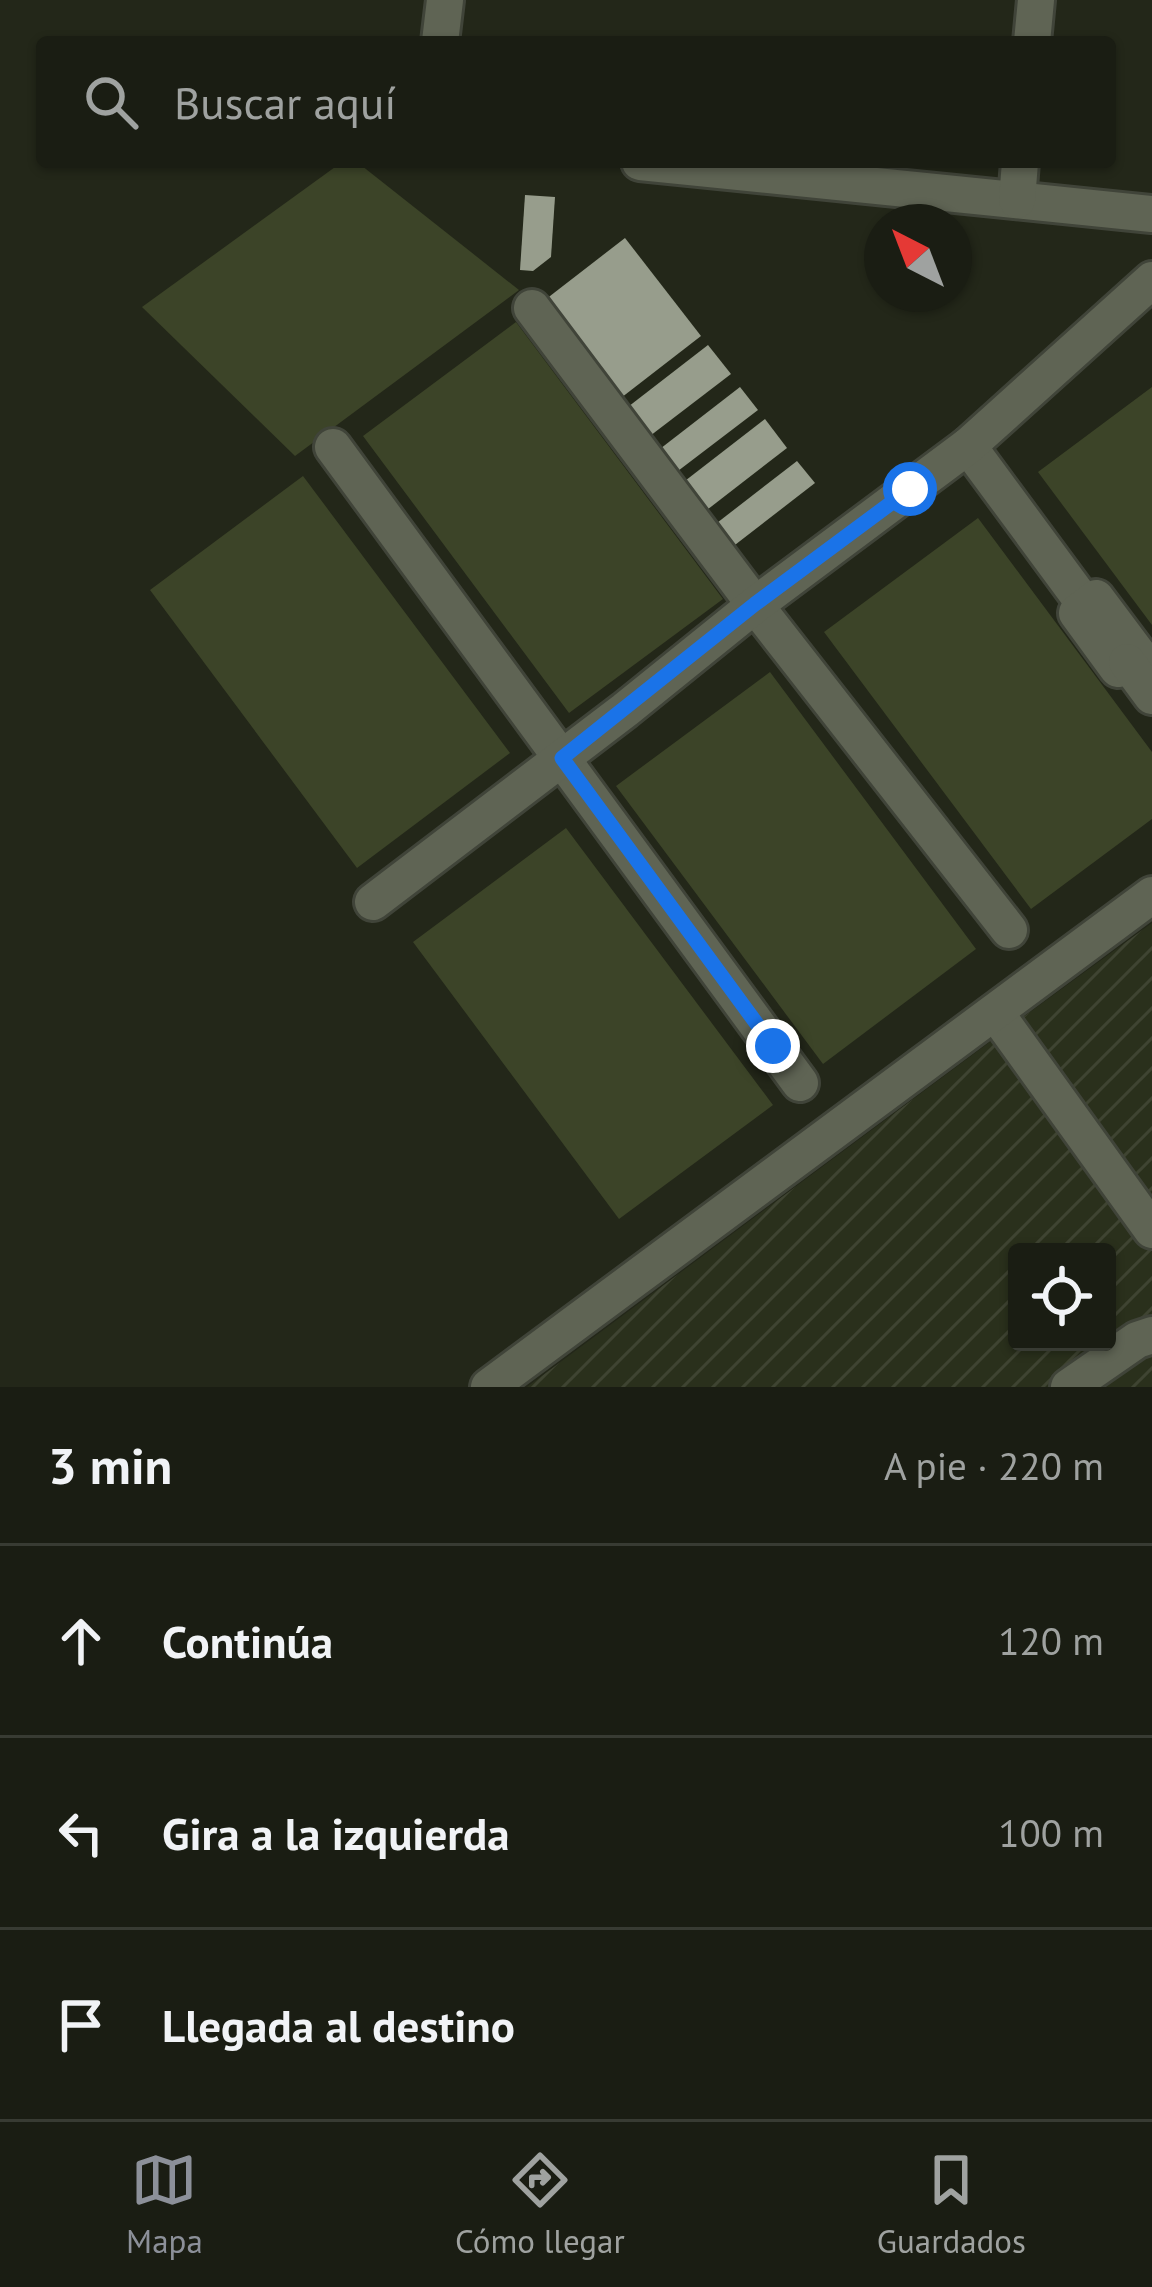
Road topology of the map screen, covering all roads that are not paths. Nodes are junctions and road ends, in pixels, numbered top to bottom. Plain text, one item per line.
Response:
1 (445, 0) edge
2 (1036, 0) edge
3 (441, 36) edge
4 (1033, 36) edge
5 (699, 168) edge
6 (1019, 168) edge
7 (1016, 200) junction
8 (1152, 214) edge
9 (1152, 280) edge
10 (532, 308) dead end
11 (968, 446) junction
12 (333, 447) dead end
13 (755, 604) junction
14 (1152, 696) edge
15 (562, 758) junction
16 (1152, 895) edge
17 (373, 902) dead end
18 (1009, 930) dead end
19 (994, 1012) junction
20 (800, 1082) dead end
21 (1152, 1230) edge
22 (1147, 1329) edge
23 (489, 1387) edge
24 (1069, 1387) edge

1 - 3 street
2 - 4 street
5 - 7 street
6 - 7 street
7 - 8 street
9 - 11 street
10 - 13 street
11 - 13 street
11 - 14 street
12 - 15 street
13 - 15 street
13 - 18 street
15 - 17 street
15 - 20 street
16 - 19 street
19 - 21 street
19 - 23 street
22 - 24 street

